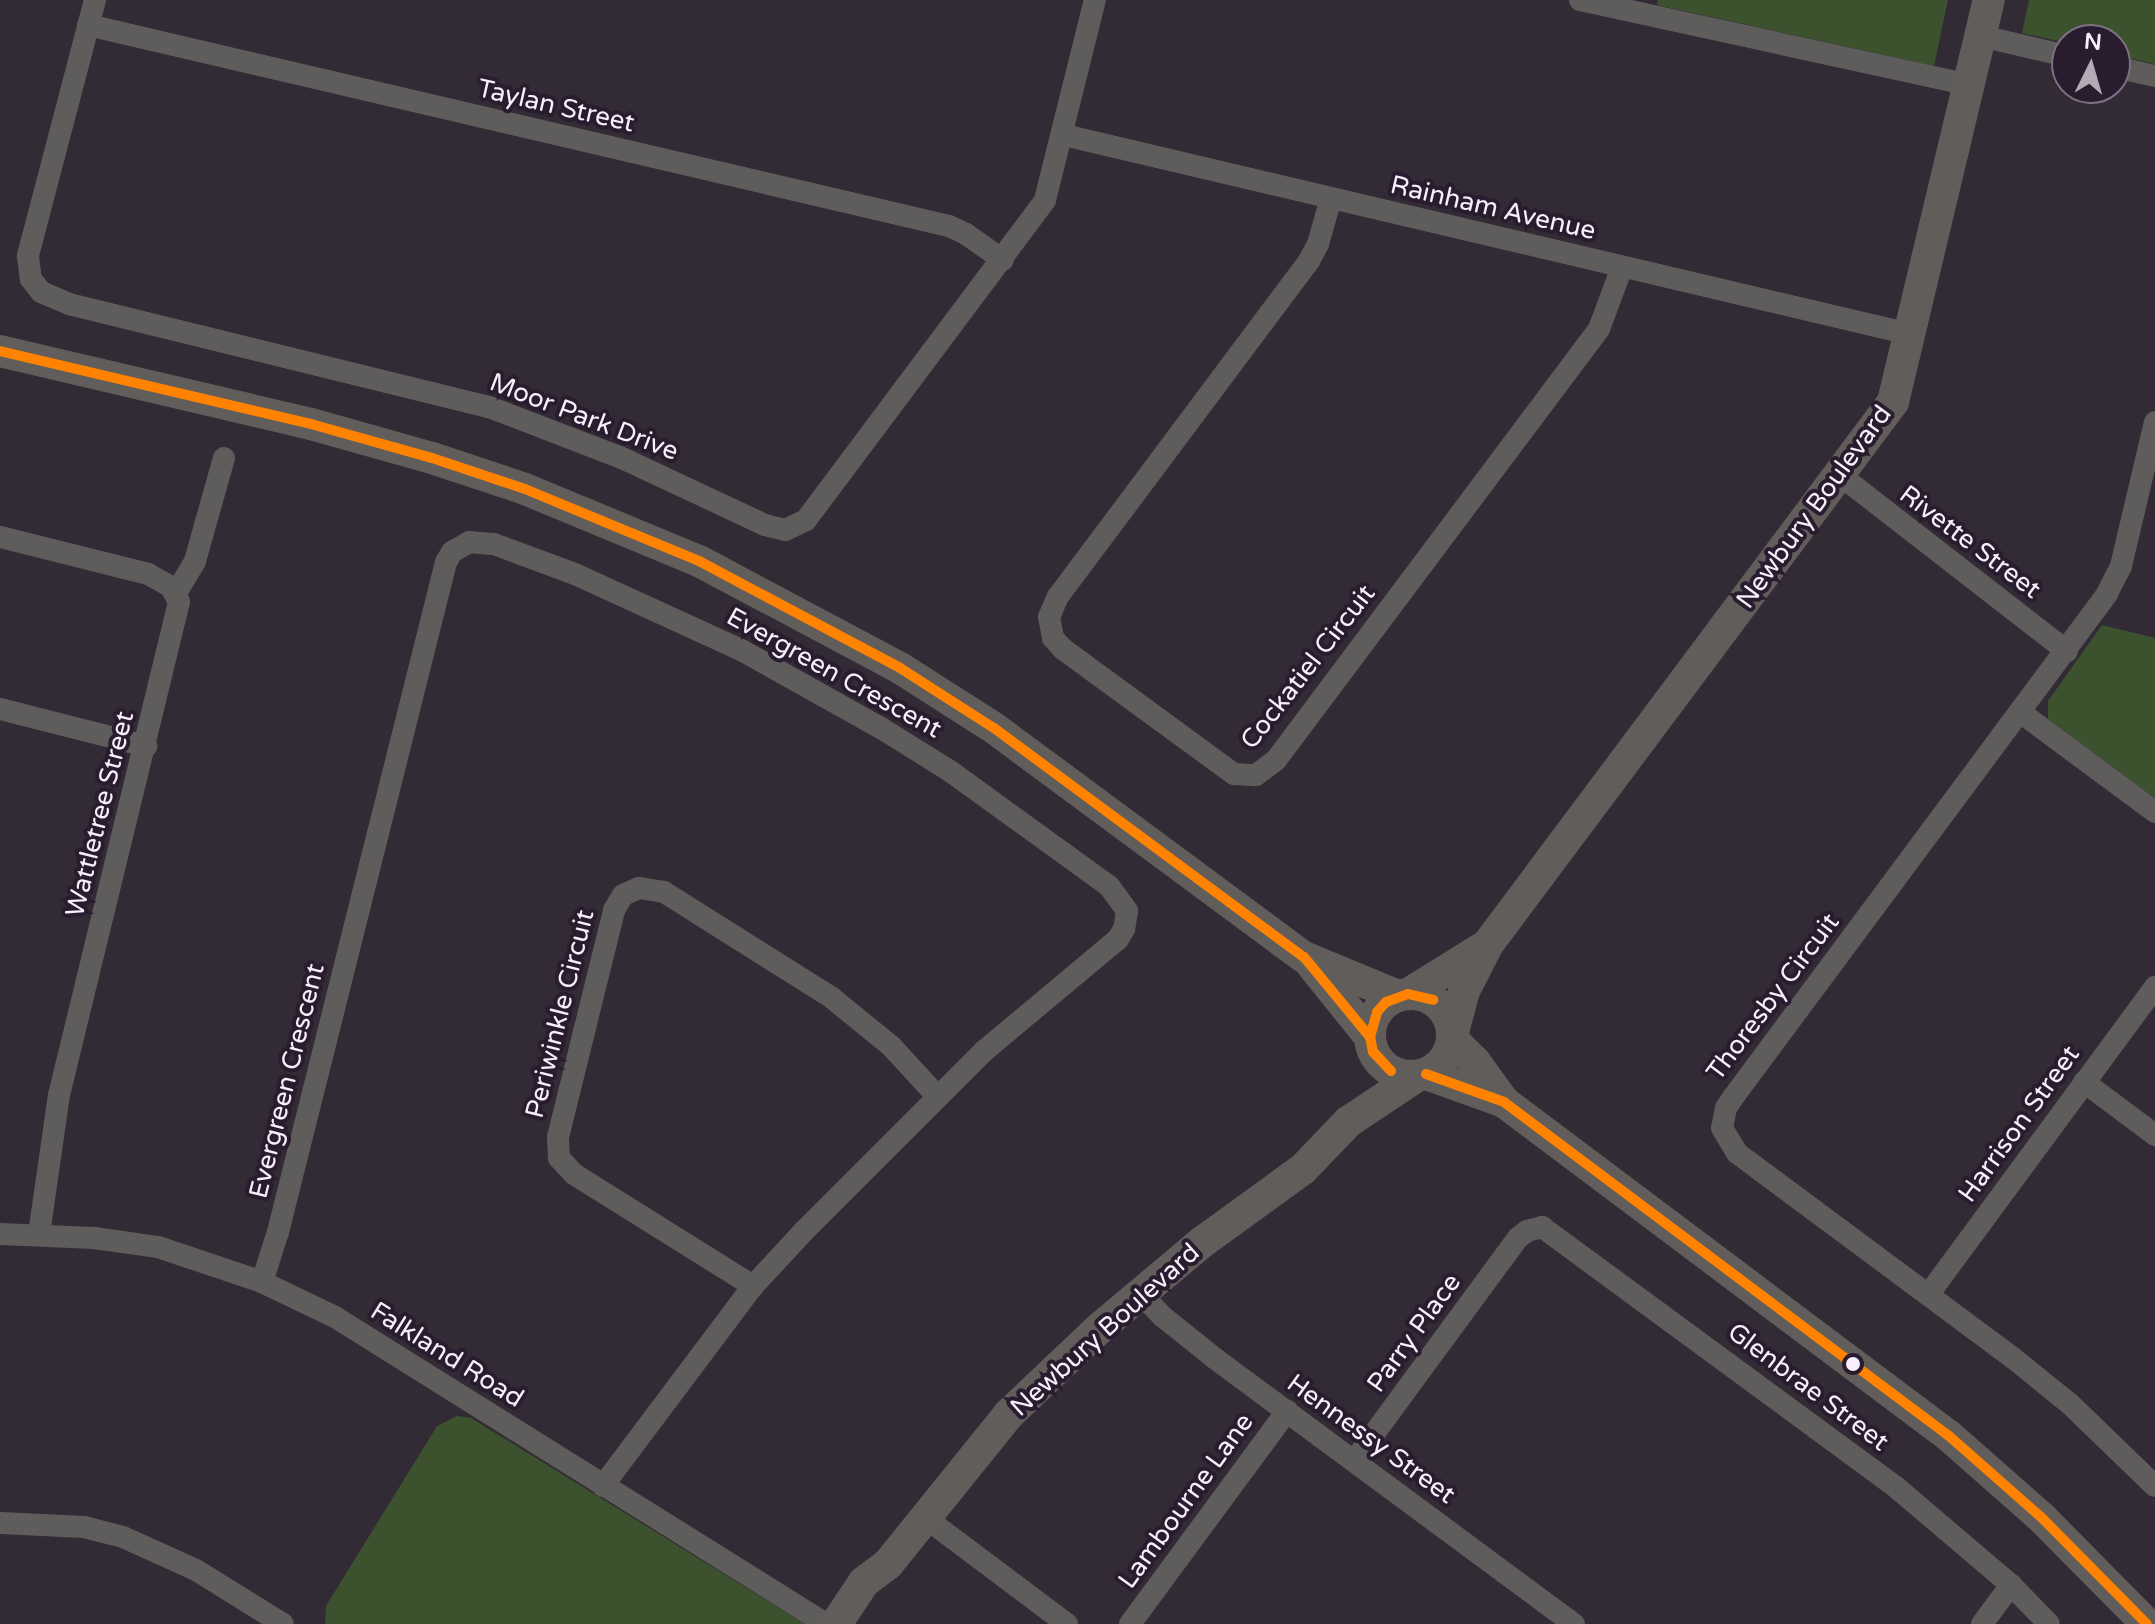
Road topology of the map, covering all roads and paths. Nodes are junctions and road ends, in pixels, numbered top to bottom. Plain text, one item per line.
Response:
1 (95, 0) edge
2 (1095, 0) edge
3 (1580, 0) edge
4 (1989, 0) edge
5 (88, 25) junction
6 (1981, 36) junction
7 (2051, 52) edge
8 (2131, 71) edge
9 (2155, 76) edge
10 (1969, 85) junction
11 (1064, 135) junction
12 (1331, 198) junction
13 (1003, 260) junction
14 (1622, 267) junction
15 (1910, 334) junction
16 (0, 351) edge
17 (2155, 422) edge
18 (224, 458) dead end
19 (1841, 476) junction
20 (0, 537) edge
21 (176, 593) junction
22 (2067, 651) junction
23 (0, 709) edge
24 (2020, 712) junction
25 (146, 746) junction
26 (2155, 812) edge
27 (1488, 944) junction
28 (1304, 957) junction
29 (2155, 987) edge
30 (1403, 995) junction
31 (1453, 1036) junction
32 (1372, 1044) junction
33 (1421, 1075) junction
34 (2084, 1082) junction
35 (937, 1096) junction
36 (1504, 1102) junction
37 (1348, 1122) junction
38 (2155, 1135) edge
39 (39, 1233) junction
40 (0, 1234) edge
41 (1518, 1238) joint
42 (262, 1282) junction
43 (753, 1286) junction
44 (1140, 1293) junction
45 (1928, 1295) junction
46 (1287, 1411) junction
47 (1354, 1461) junction
48 (603, 1486) junction
49 (2155, 1486) edge
50 (923, 1516) junction
51 (0, 1523) edge
52 (888, 1564) junction
53 (2011, 1585) junction
54 (283, 1624) edge
55 (826, 1624) edge
56 (836, 1624) edge
57 (857, 1624) edge
58 (1067, 1624) edge
59 (1130, 1624) edge
60 (1574, 1624) edge
61 (1982, 1624) edge
62 (2049, 1624) edge
63 (2147, 1624) edge

1 - 5 street, Moor Park Drive
2 - 11 street, Moor Park Drive
3 - 10 street
4 - 6 street, Newbury Boulevard
5 - 13 street, Taylan Street
5 - 13 street, Moor Park Drive
6 - 7 street
6 - 10 street, Newbury Boulevard
8 - 9 street
10 - 15 street, Newbury Boulevard
11 - 12 street, Rainham Avenue
11 - 13 street, Moor Park Drive
12 - 14 street, Rainham Avenue
12 - 14 street, Cockatiel Circuit
14 - 15 street, Rainham Avenue
15 - 19 street, Newbury Boulevard
16 - 28 street
17 - 22 street, Thoresby Circuit
18 - 21 street
19 - 22 street, Rivette Street
19 - 27 street, Newbury Boulevard
20 - 21 street
21 - 25 street, Wattletree Street
22 - 24 street, Thoresby Circuit
23 - 25 street
24 - 26 street
24 - 45 street, Thoresby Circuit
25 - 39 street, Wattletree Street
27 - 30 street, Newbury Boulevard
27 - 31 street, Newbury Boulevard
28 - 30 street
28 - 32 street
29 - 34 street, Harrison Street
30 - 31 street
30 - 32 street
31 - 33 street
31 - 36 street
32 - 33 street
32 - 37 street, Newbury Boulevard
33 - 36 street
33 - 37 street, Newbury Boulevard
34 - 38 street
34 - 45 street, Harrison Street
35 - 42 street, Evergreen Crescent
35 - 43 street, Evergreen Crescent
35 - 43 street, Periwinkle Circuit
36 - 63 street
37 - 44 street, Newbury Boulevard
39 - 40 street, Falkland Road
39 - 42 street, Falkland Road
41 - 47 street, Parry Place
41 - 53 street, Glenbrae Street
42 - 48 street, Falkland Road
43 - 48 street, Evergreen Crescent
44 - 46 street, Hennessy Street
44 - 50 street, Newbury Boulevard
45 - 49 street, Thoresby Circuit
46 - 47 street, Hennessy Street
46 - 59 street, Lambourne Lane
47 - 60 street, Hennessy Street
48 - 55 street, Falkland Road
50 - 52 street, Newbury Boulevard
50 - 58 street
51 - 54 street
52 - 56 street, Newbury Boulevard
52 - 57 street, Newbury Boulevard
53 - 61 street
53 - 62 street, Glenbrae Street

